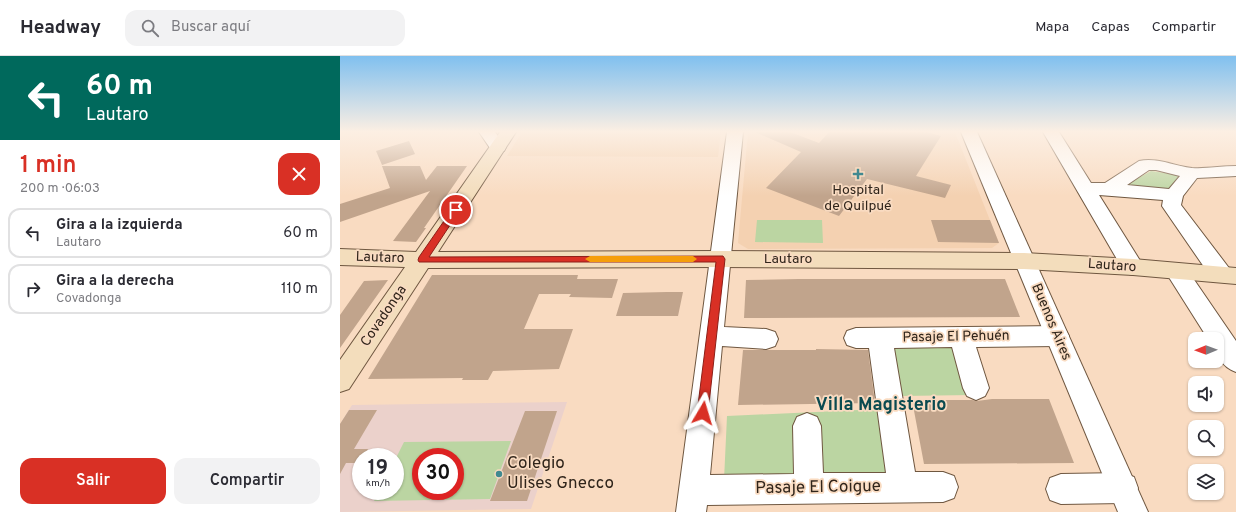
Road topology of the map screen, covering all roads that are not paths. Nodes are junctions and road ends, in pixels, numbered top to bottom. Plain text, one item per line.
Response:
1 (494, 153) edge
2 (732, 153) edge
3 (978, 153) edge
4 (1064, 153) edge
5 (1236, 171) edge
6 (1192, 172) junction
7 (1217, 172) junction
8 (1236, 184) edge
9 (1109, 189) junction
10 (1086, 190) junction
11 (1174, 196) junction
12 (340, 257) edge
13 (720, 259) junction
14 (422, 260) junction
15 (1024, 261) junction
16 (1133, 267) junction
17 (1176, 271) junction
18 (1228, 275) edge
19 (712, 336) junction
20 (1056, 336) junction
21 (961, 338) junction
22 (766, 339) dead end
23 (1236, 361) edge
24 (340, 380) edge
25 (976, 388) dead end
26 (807, 426) dead end
27 (903, 487) junction
28 (943, 487) dead end
29 (809, 488) junction
30 (1061, 489) dead end
31 (1128, 500) edge
32 (692, 501) edge

1 - 14 main road, Covadonga
2 - 13 street
3 - 15 street, Buenos Aires
4 - 10 street
5 - 7 street
6 - 7 street
6 - 9 street
6 - 11 street
7 - 8 street
9 - 10 street
9 - 11 street
10 - 16 street
11 - 18 street
12 - 14 main road, Lautaro
13 - 14 main road, Lautaro
13 - 15 main road, Lautaro
13 - 19 street
14 - 24 main road, Covadonga
15 - 16 main road, Lautaro
15 - 20 street, Buenos Aires
16 - 17 main road, Lautaro
17 - 18 main road, Lautaro
17 - 23 street
19 - 22 street
19 - 32 street
20 - 21 street, Pasaje El Pehuén
20 - 31 street, Buenos Aires
21 - 25 street
21 - 27 street, Pasaje El Pehuén
26 - 29 street
27 - 28 street, Pasaje El Coigue
27 - 29 street, Pasaje El Coigue
29 - 32 street, Pasaje El Coigue
30 - 31 street

